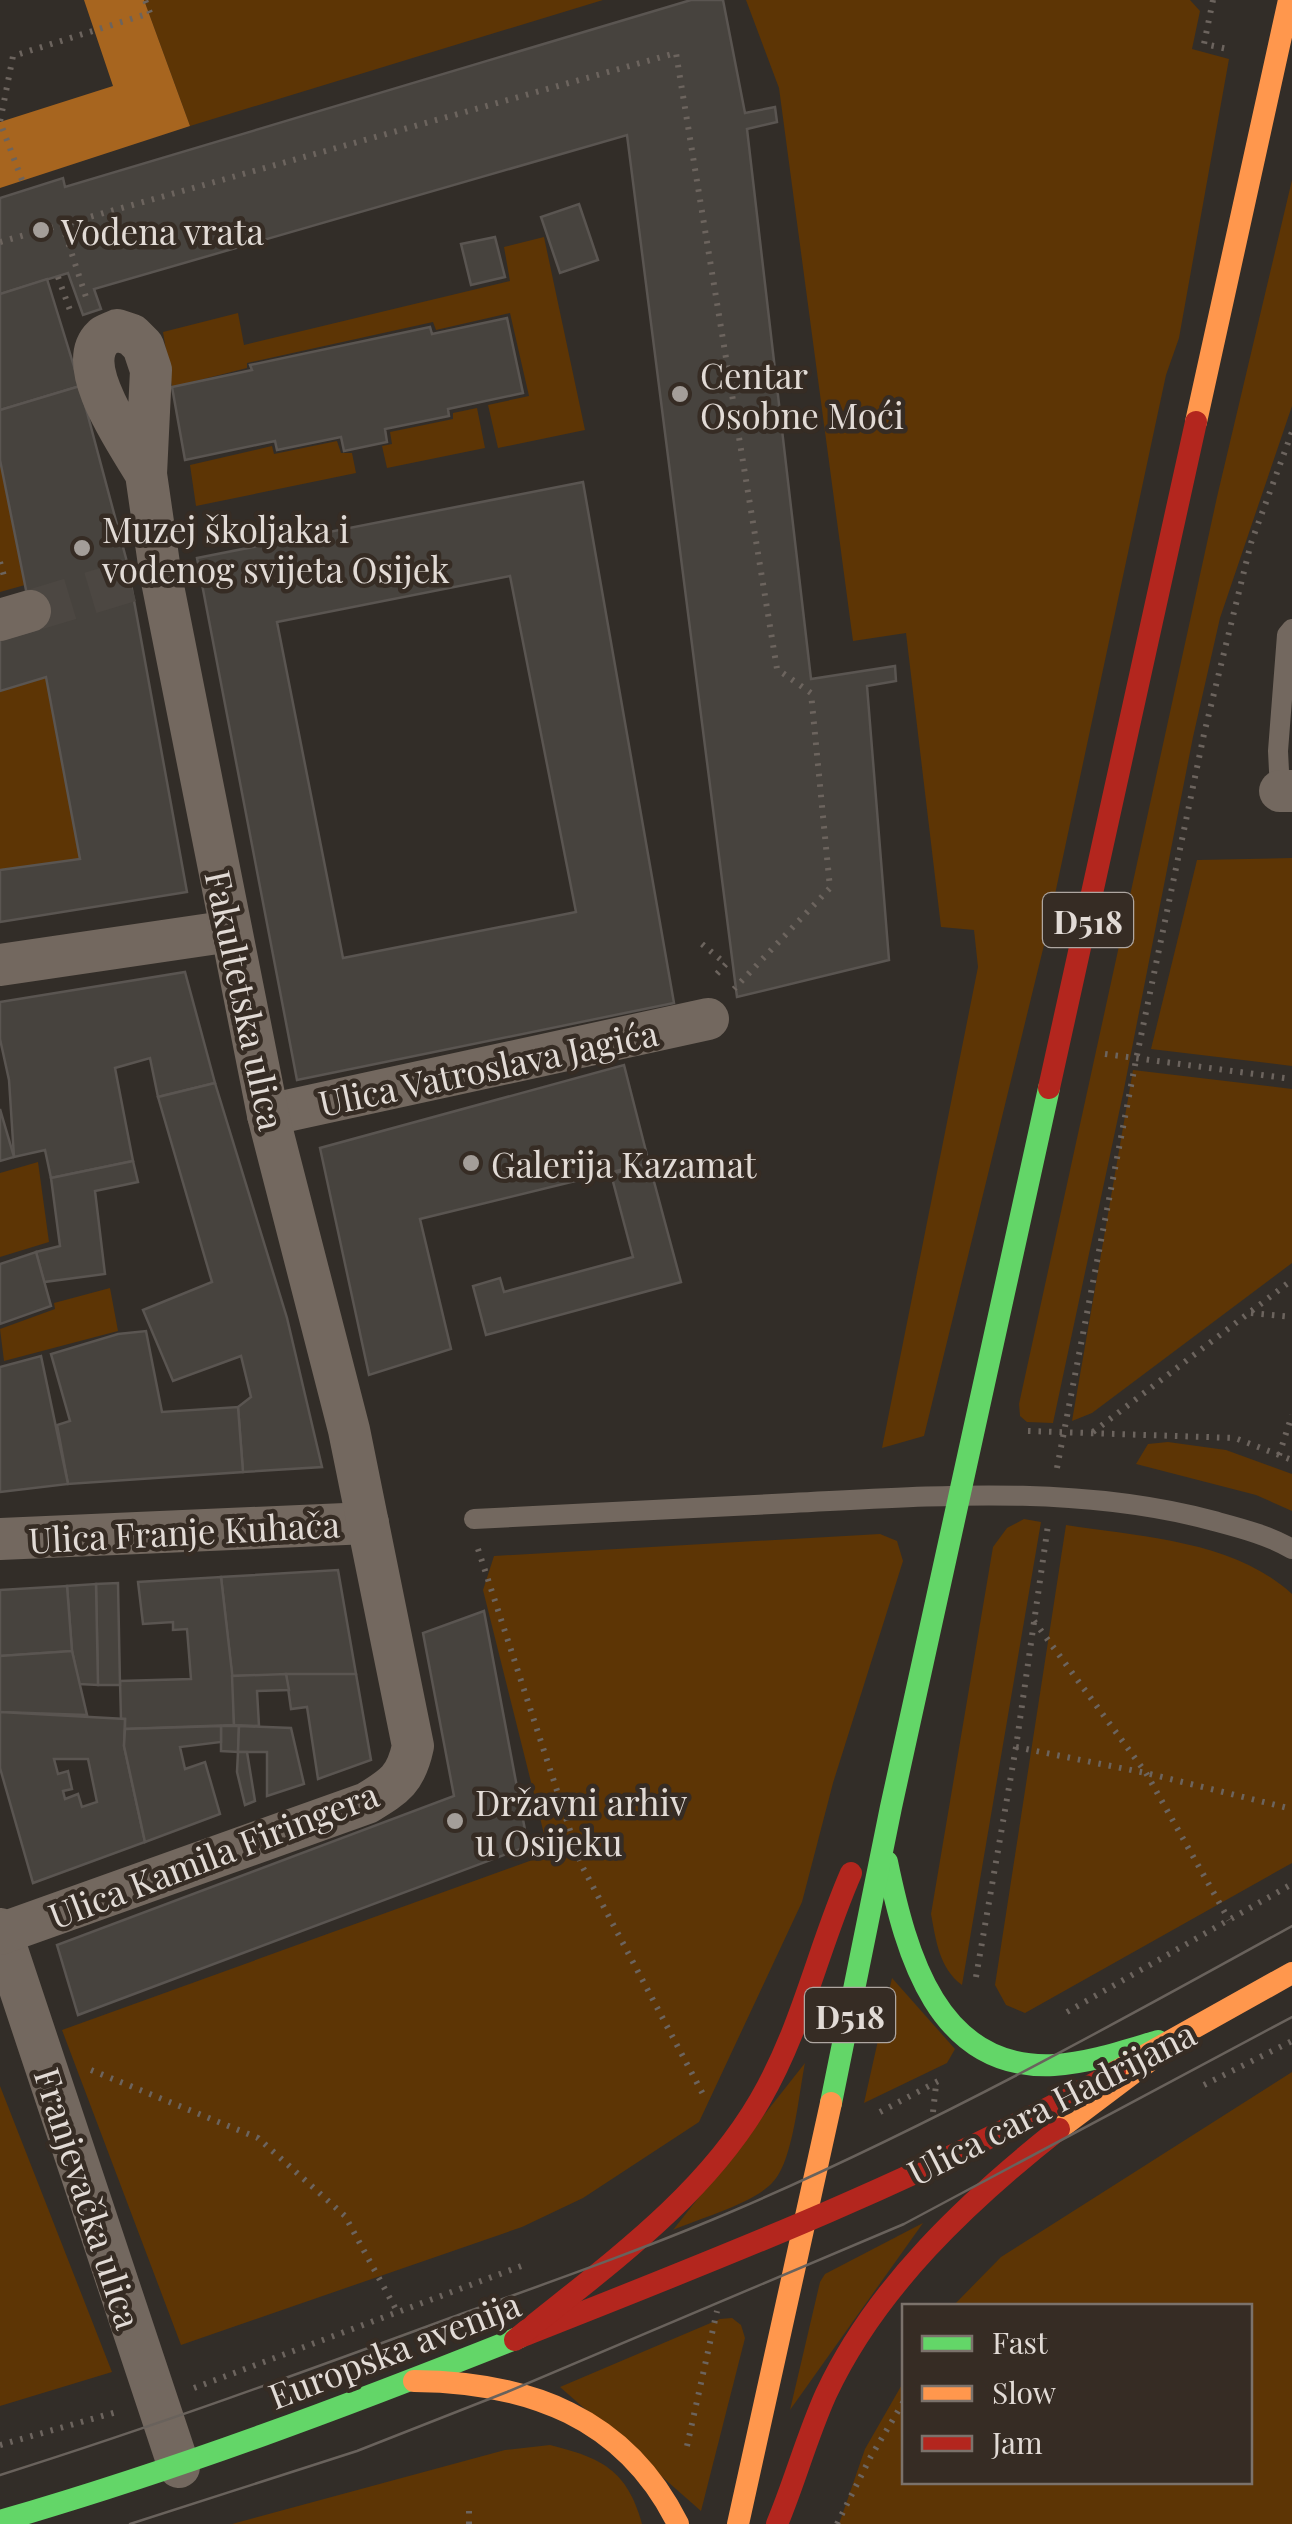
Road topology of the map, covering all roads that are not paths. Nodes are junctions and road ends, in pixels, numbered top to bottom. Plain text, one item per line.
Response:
1 (1289, 0) edge
2 (146, 474) dead end
3 (1292, 629) edge
4 (1286, 791) edge
5 (231, 930) junction
6 (0, 964) edge
7 (708, 1019) road end
8 (268, 1115) junction
9 (960, 1496) junction
10 (474, 1519) dead end
11 (368, 1523) junction
12 (0, 1540) edge
13 (1292, 1549) edge
14 (891, 1806) junction
15 (884, 1841) junction
16 (0, 1932) edge
17 (1292, 1974) edge
18 (1184, 2034) junction
19 (805, 2222) junction
20 (514, 2340) junction
21 (414, 2381) junction
22 (179, 2466) junction
23 (676, 2519) edge
24 (0, 2520) edge
25 (738, 2524) edge
26 (777, 2524) edge

1 - 9 main road, D518
2 - 5 street, Fakultetska ulica
3 - 4 lane
5 - 6 street
5 - 8 street, Fakultetska ulica
7 - 8 street, Ulica Vatroslava Jagića
8 - 11 street, Fakultetska ulica
9 - 10 lane
9 - 13 lane
9 - 14 main road, D518
11 - 12 street, Ulica Franje Kuhača
11 - 16 street, Ulica Kamila Firingera
14 - 15 main road, D518
14 - 20 main road
15 - 18 main road
15 - 19 main road, D518
16 - 22 street, Franjevačka ulica
17 - 18 main road, Ulica cara Hadrijana
18 - 19 main road, Ulica cara Hadrijana
18 - 26 main road
19 - 20 main road, Europska avenija
19 - 25 main road, D518
20 - 21 main road, Europska avenija
21 - 22 main road, Europska avenija
21 - 23 main road
22 - 24 main road, Europska avenija

